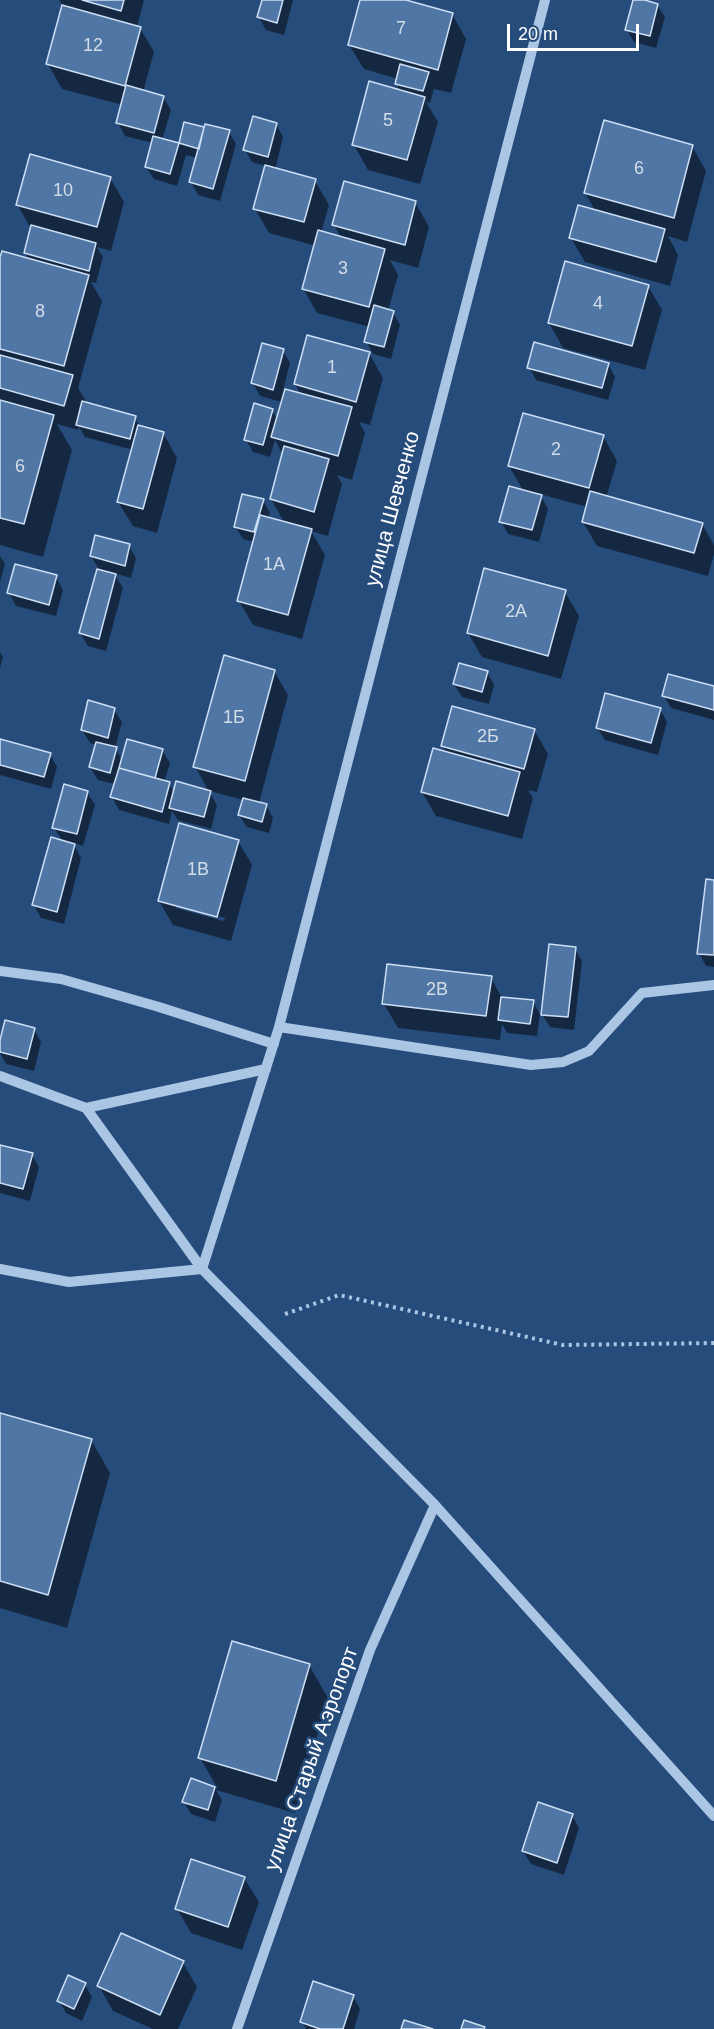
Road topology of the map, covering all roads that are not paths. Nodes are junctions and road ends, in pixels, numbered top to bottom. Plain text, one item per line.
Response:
1 (545, 0) edge
2 (0, 971) edge
3 (714, 985) edge
4 (279, 1027) junction
5 (274, 1044) junction
6 (266, 1069) junction
7 (0, 1076) edge
8 (87, 1108) junction
9 (0, 1269) edge
10 (202, 1269) junction
11 (435, 1505) junction
12 (714, 1816) edge
13 (237, 2029) edge

1 - 4 street, улица Шевченко
2 - 5 street
3 - 4 street
4 - 5 street, улица Шевченко
5 - 6 street, улица Шевченко
6 - 8 street
6 - 10 street, улица Шевченко
7 - 8 street
8 - 10 street
9 - 10 street
10 - 11 street
11 - 12 street
11 - 13 street, улица Старый Аэропорт

